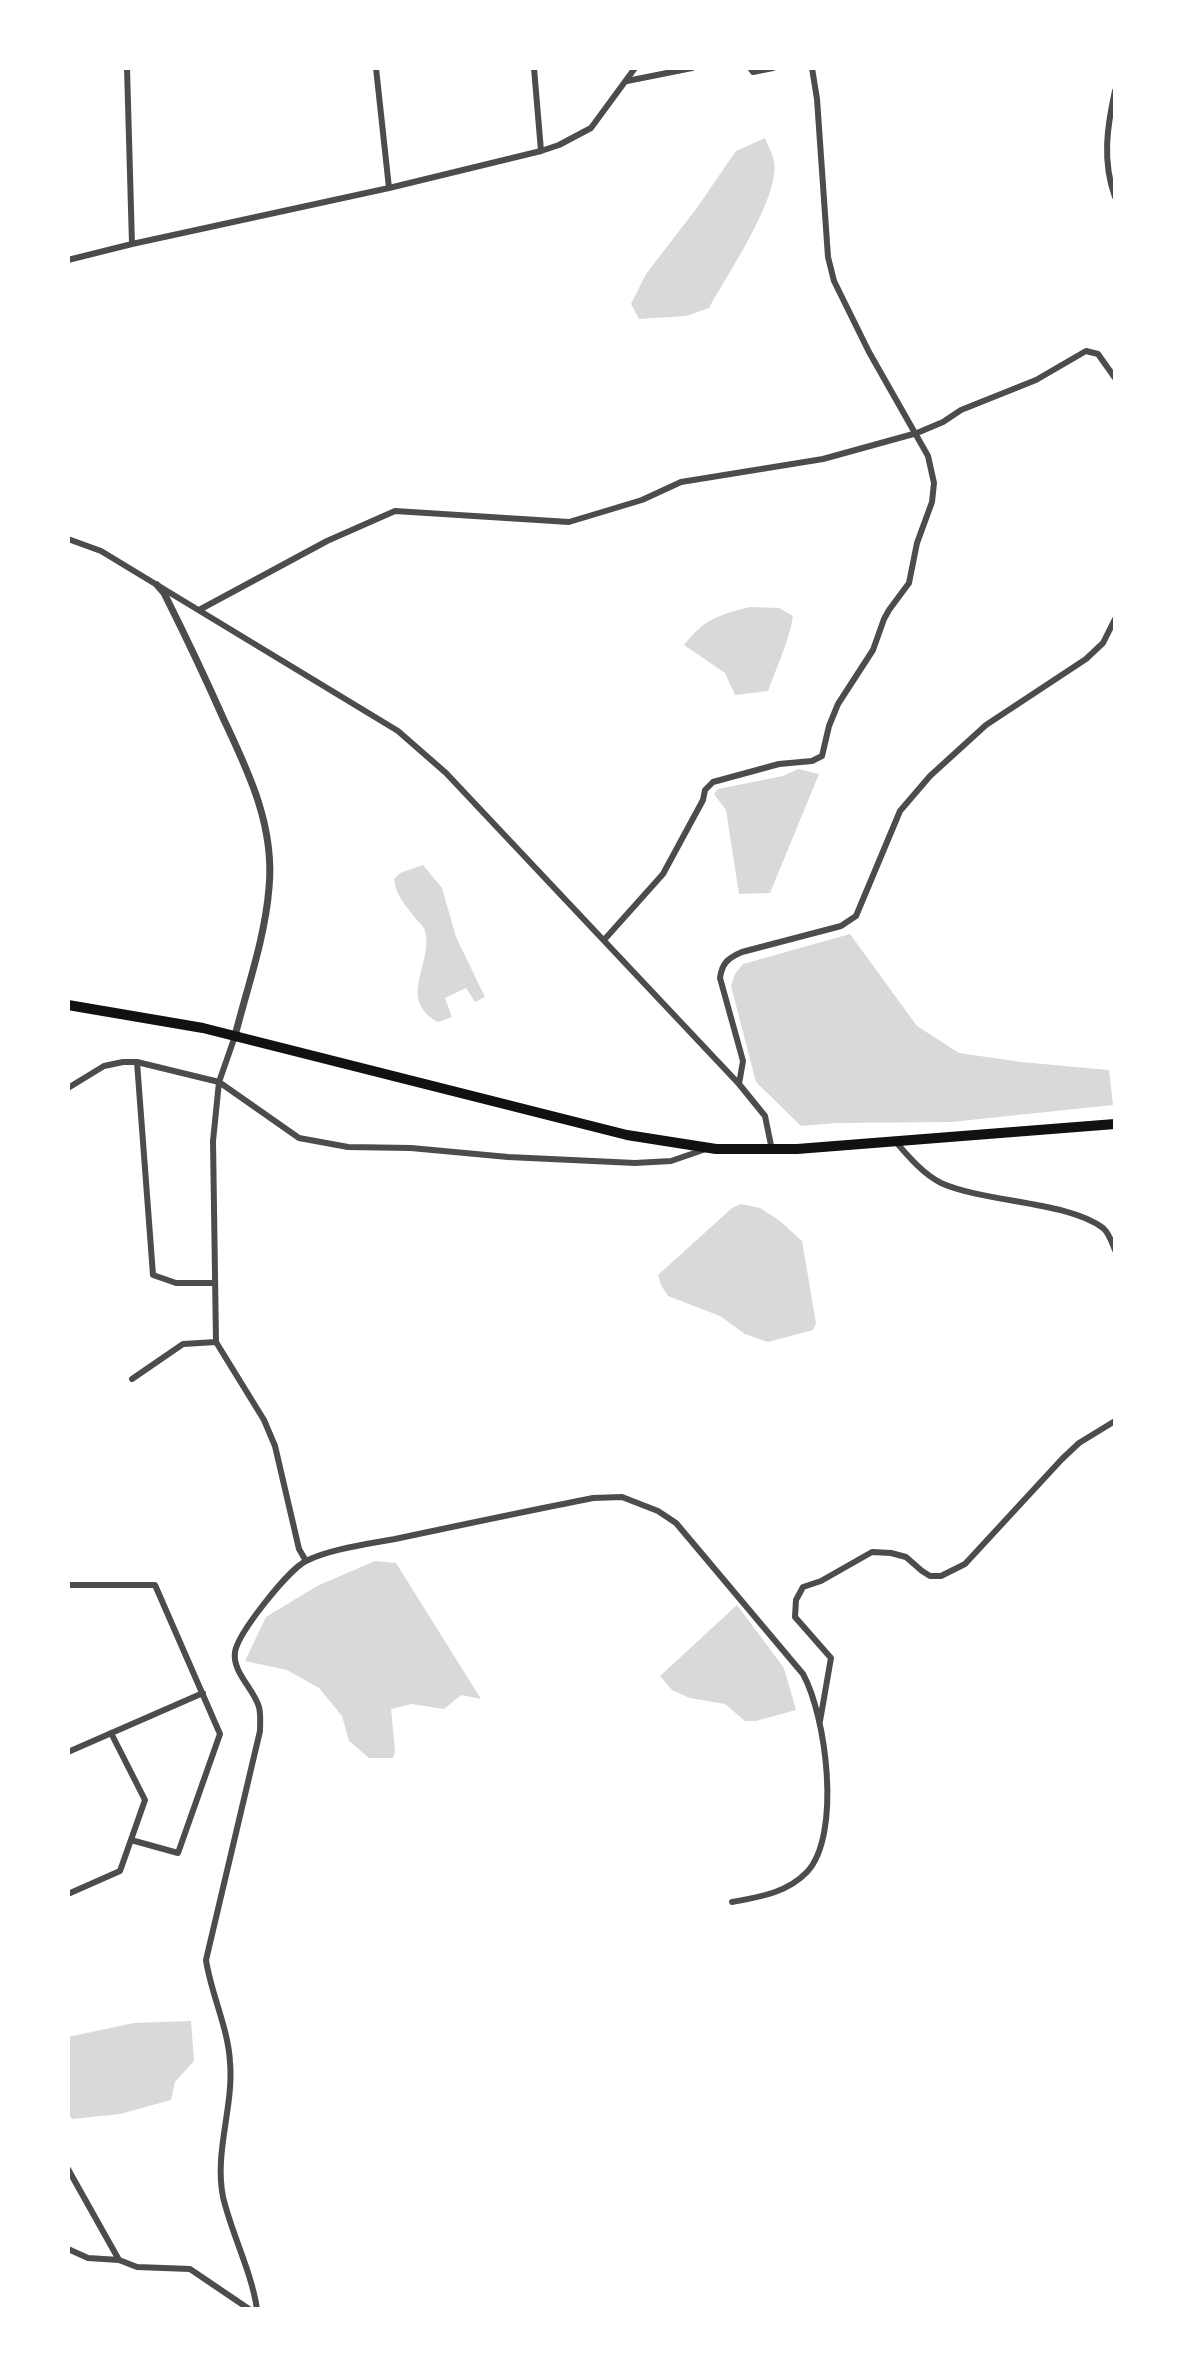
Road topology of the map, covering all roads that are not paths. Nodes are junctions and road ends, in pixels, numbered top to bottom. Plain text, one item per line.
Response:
1 (127, 68) edge
2 (376, 68) edge
3 (534, 68) edge
4 (635, 68) edge
5 (692, 68) edge
6 (750, 68) edge
7 (773, 68) edge
8 (812, 68) edge
9 (627, 81) junction
10 (1115, 91) edge
11 (541, 151) junction
12 (389, 188) junction
13 (1115, 197) edge
14 (132, 244) junction
15 (68, 260) edge
16 (1115, 378) edge
17 (917, 433) junction
18 (68, 539) edge
19 (157, 585) junction
20 (199, 610) junction
21 (1115, 619) edge
22 (604, 940) junction
23 (68, 1005) edge
24 (235, 1036) junction
25 (137, 1062) junction
26 (219, 1082) junction
27 (739, 1084) junction
28 (68, 1088) edge
29 (1115, 1124) edge
30 (895, 1141) junction
31 (707, 1148) junction
32 (772, 1150) junction
33 (1115, 1250) edge
34 (214, 1283) junction
35 (216, 1342) junction
36 (132, 1379) dead end
37 (1115, 1421) edge
38 (306, 1561) junction
39 (68, 1585) edge
40 (203, 1693) junction
41 (819, 1728) junction
42 (111, 1733) junction
43 (68, 1752) edge
44 (131, 1840) junction
45 (68, 1894) edge
46 (732, 1902) dead end
47 (68, 2169) edge
48 (68, 2249) edge
49 (119, 2260) junction
50 (249, 2309) edge
51 (257, 2309) edge

1 - 14 street
2 - 12 street
3 - 11 street
4 - 9 street
5 - 9 street
6 - 7 street
8 - 17 street
9 - 11 street
10 - 13 street
11 - 12 street
12 - 14 street
14 - 15 street
16 - 17 street
17 - 20 street
17 - 22 street
18 - 19 street
19 - 20 street
19 - 24 street
20 - 22 street
21 - 27 street
22 - 27 street
23 - 24 highway
24 - 26 street
24 - 31 highway
25 - 26 street
25 - 28 street
25 - 34 street
26 - 31 street
26 - 34 street
27 - 32 street
29 - 30 highway
30 - 32 highway
30 - 33 street
31 - 32 highway
34 - 35 street
35 - 36 street
35 - 38 street
37 - 41 street
38 - 41 street
38 - 51 street
39 - 40 street
40 - 42 street
40 - 44 street
41 - 46 street
42 - 43 street
42 - 44 street
44 - 45 street
47 - 49 street
48 - 49 street
49 - 50 street

